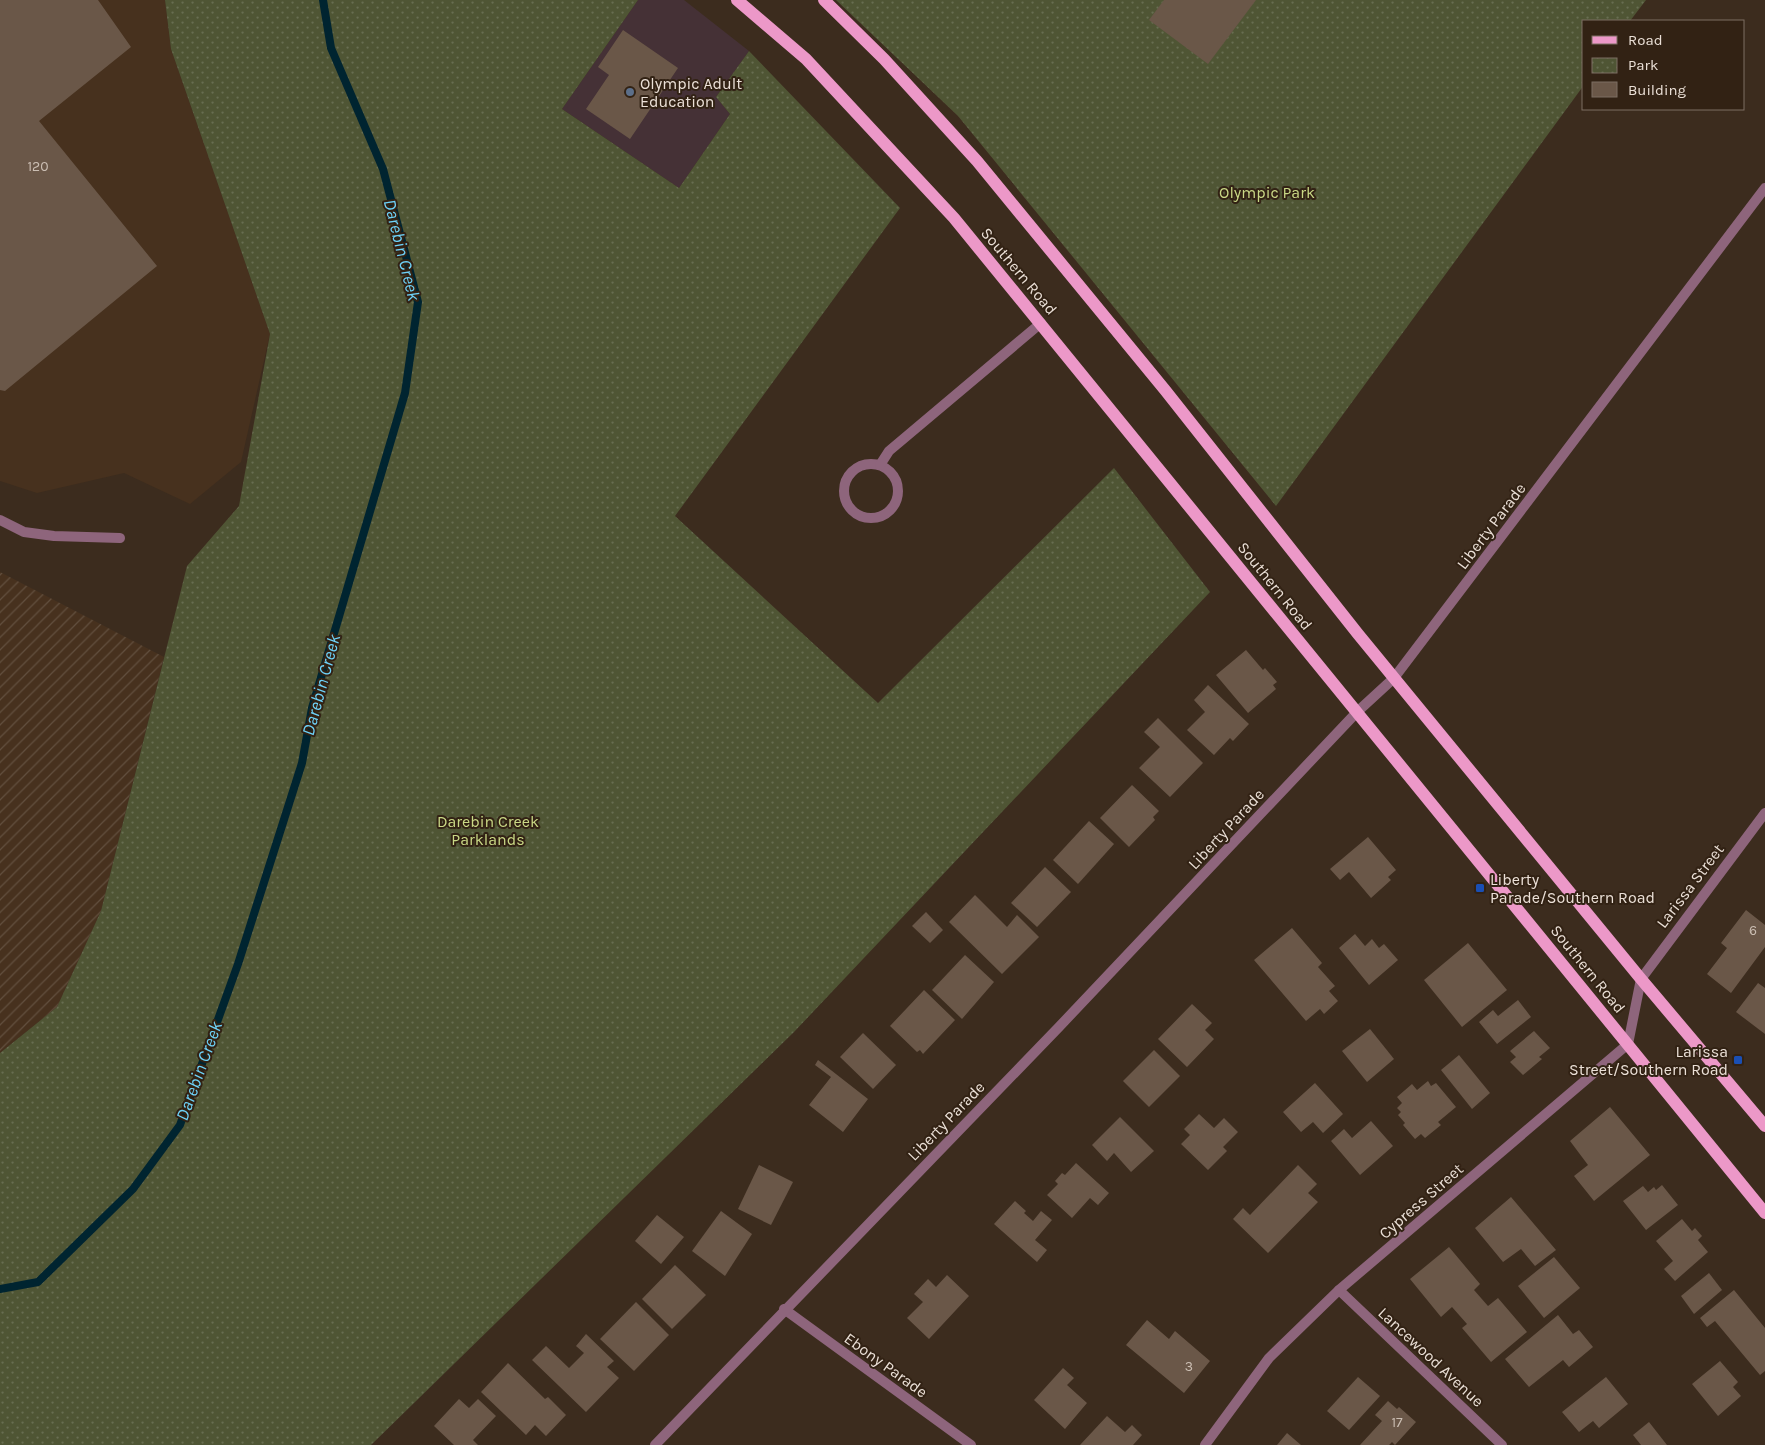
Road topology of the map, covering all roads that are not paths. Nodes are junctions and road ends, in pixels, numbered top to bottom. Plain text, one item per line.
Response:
1 (737, 0) edge
2 (824, 0) edge
3 (1765, 188) edge
4 (1041, 323) junction
5 (880, 465) junction
6 (0, 520) edge
7 (120, 538) dead end
8 (1394, 678) junction
9 (1357, 712) junction
10 (1765, 813) edge
11 (1640, 979) junction
12 (1628, 1044) junction
13 (1765, 1126) edge
14 (1765, 1213) edge
15 (1339, 1290) junction
16 (784, 1309) junction
17 (655, 1445) edge
18 (971, 1445) edge
19 (1205, 1445) edge
20 (1502, 1445) edge

1 - 4 main road, Southern Road
2 - 8 main road
3 - 8 street, Liberty Parade
4 - 5 street
4 - 9 main road, Southern Road
5 - 5 street
6 - 7 street
8 - 9 street, Liberty Parade
8 - 11 main road
9 - 12 main road, Southern Road
9 - 16 street, Liberty Parade
10 - 11 street, Larissa Street
11 - 12 street
11 - 13 main road
12 - 14 main road, Southern Road
12 - 15 street, Cypress Street
15 - 19 street, Cypress Street
15 - 20 street, Lancewood Avenue
16 - 17 street, Liberty Parade
16 - 18 street, Ebony Parade

